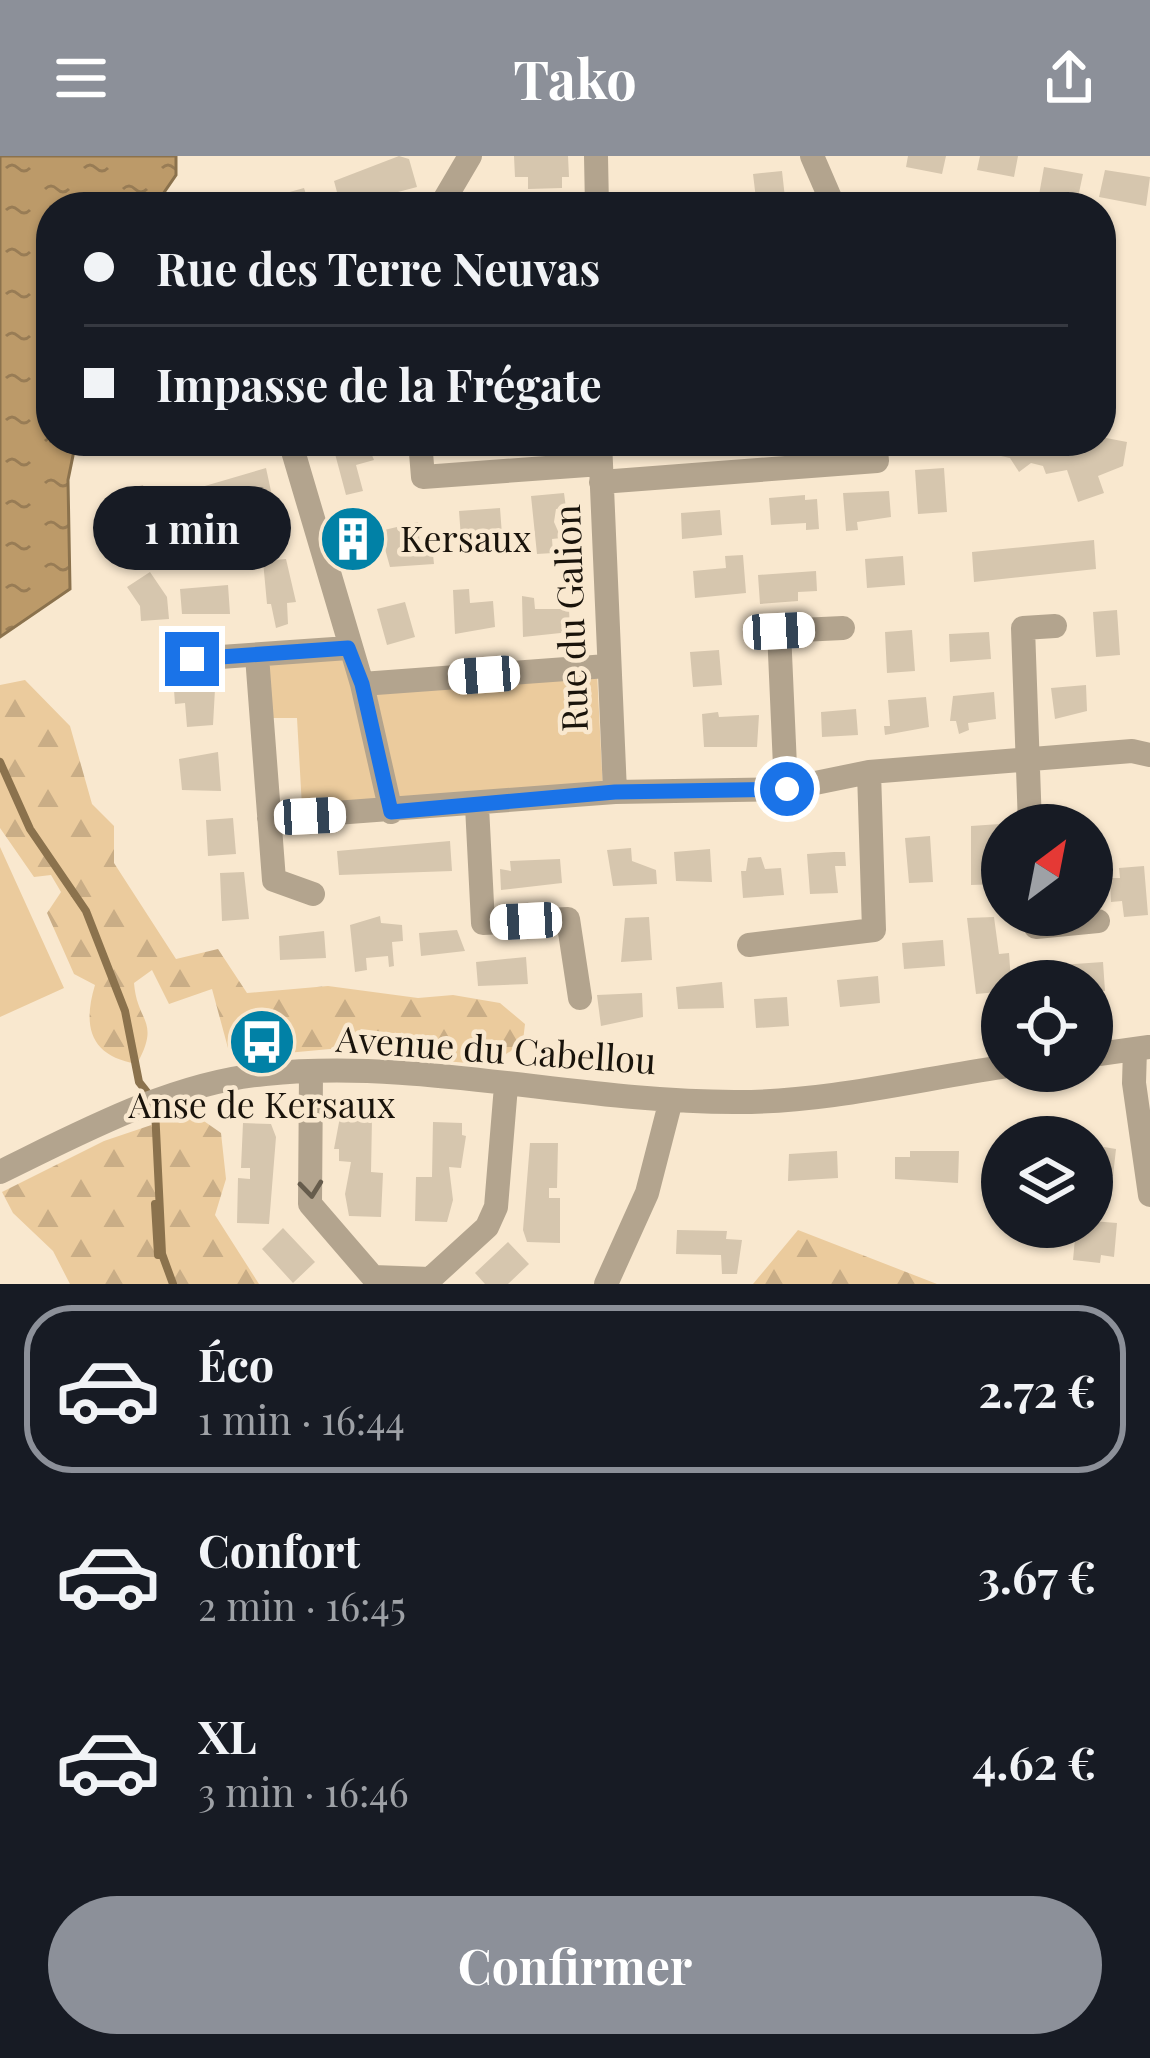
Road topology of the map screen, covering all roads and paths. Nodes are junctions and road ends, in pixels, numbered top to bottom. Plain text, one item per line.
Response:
1 (470, 156) edge
2 (596, 156) edge
3 (812, 156) edge
4 (449, 192) edge
5 (597, 192) edge
6 (828, 192) edge
7 (294, 456) edge
8 (422, 456) edge
9 (876, 456) edge
10 (601, 462) edge
11 (1055, 626) dead end
12 (843, 628) dead end
13 (348, 648) junction
14 (257, 656) junction
15 (192, 659) dead end
16 (607, 666) junction
17 (362, 684) junction
18 (1150, 755) edge
19 (1027, 758) junction
20 (869, 772) junction
21 (787, 789) junction
22 (615, 792) junction
23 (1029, 804) edge
24 (476, 806) junction
25 (391, 812) junction
26 (269, 818) junction
27 (313, 894) dead end
28 (748, 944) dead end
29 (580, 998) dead end
30 (1143, 1048) edge
31 (1113, 1052) edge
32 (981, 1070) edge
33 (311, 1072) junction
34 (506, 1086) junction
35 (671, 1100) junction
36 (0, 1172) edge
37 (1150, 1195) edge
38 (606, 1284) edge

1 - 4 street
2 - 5 street
3 - 6 street
7 - 13 street
8 - 10 street
9 - 10 street
10 - 16 street, Rue du Galion
11 - 19 street
12 - 21 street
13 - 14 street
13 - 17 street
14 - 15 street
14 - 26 street
16 - 17 street
16 - 22 street, Rue du Galion
17 - 25 street
18 - 19 street
19 - 20 street
19 - 23 street
20 - 21 street
20 - 28 street
21 - 22 street
22 - 24 street
24 - 25 street
24 - 29 street
25 - 26 street
26 - 27 street
30 - 31 street
30 - 37 street
32 - 35 street, Avenue du Cabellou
33 - 34 street, Avenue du Cabellou
33 -> 34 street
33 - 36 street, Avenue du Cabellou
34 - 35 street, Avenue du Cabellou
35 - 38 street

